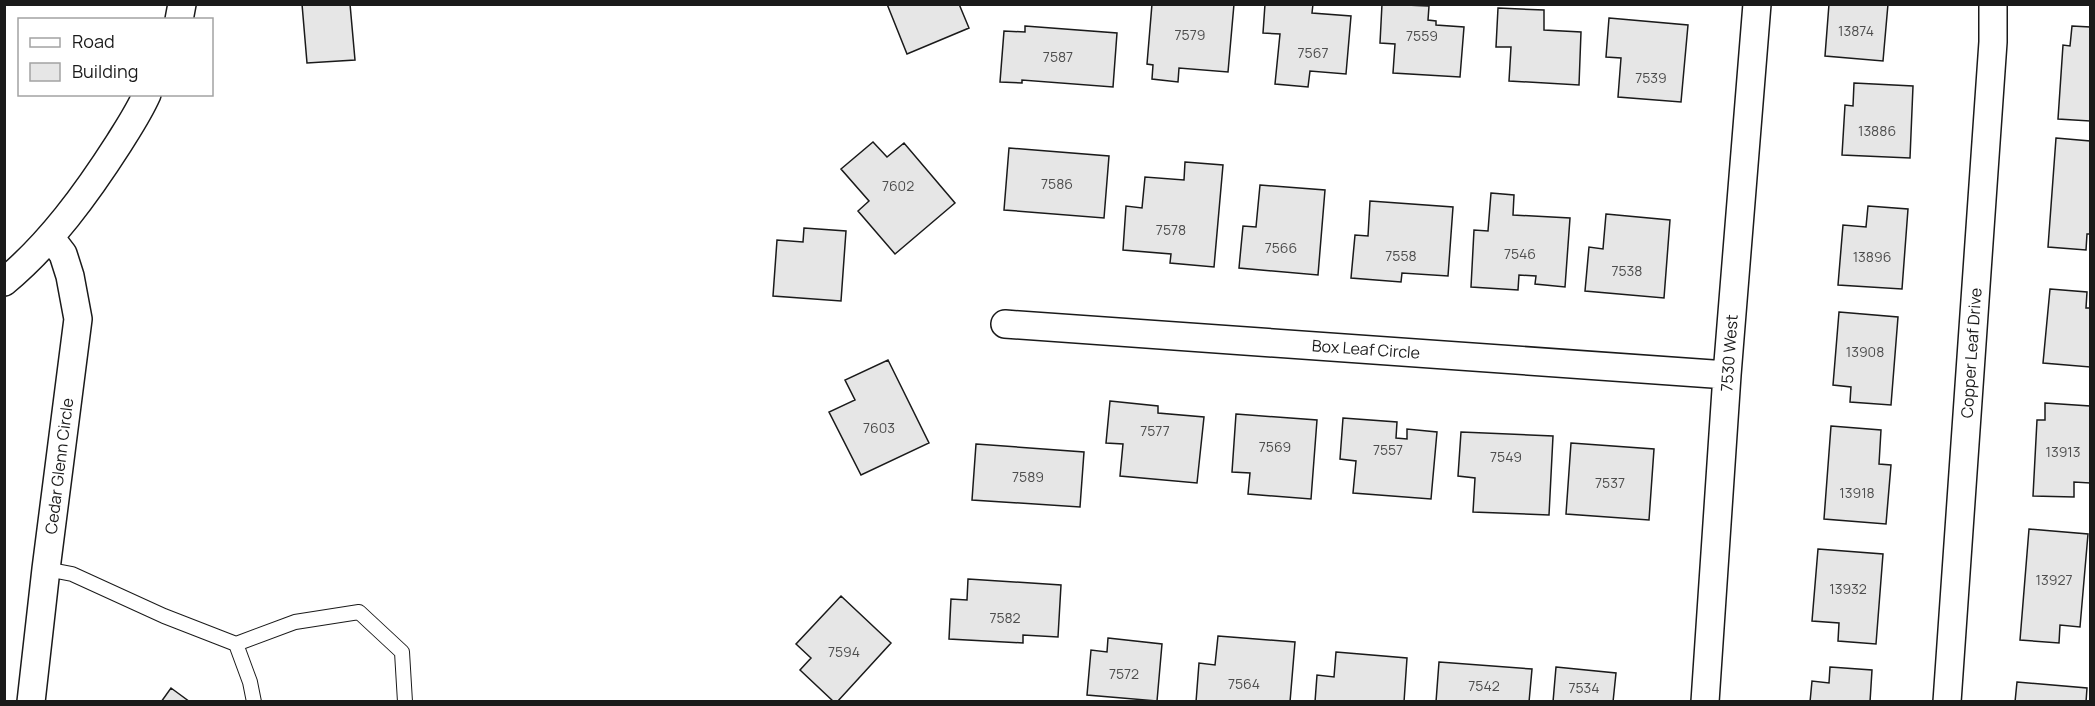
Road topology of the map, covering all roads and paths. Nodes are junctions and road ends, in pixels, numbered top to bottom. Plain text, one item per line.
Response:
1 (1757, 4) edge
2 (1993, 4) edge
3 (146, 96) edge
4 (50, 237) junction
5 (4, 282) edge
6 (1005, 324) dead end
7 (1726, 375) junction
8 (46, 569) junction
9 (236, 644) junction
10 (31, 702) edge
11 (254, 702) edge
12 (405, 702) edge
13 (1705, 702) edge
14 (1947, 702) edge

1 - 7 street, 7530 West
2 - 14 street, Copper Leaf Drive
3 - 4 street
4 - 5 street
4 - 8 street, Cedar Glenn Circle
6 - 7 street, Box Leaf Circle
7 - 13 street, 7530 West
8 - 9 lane
8 - 10 street, Cedar Glenn Circle
9 - 11 lane
9 - 12 lane

